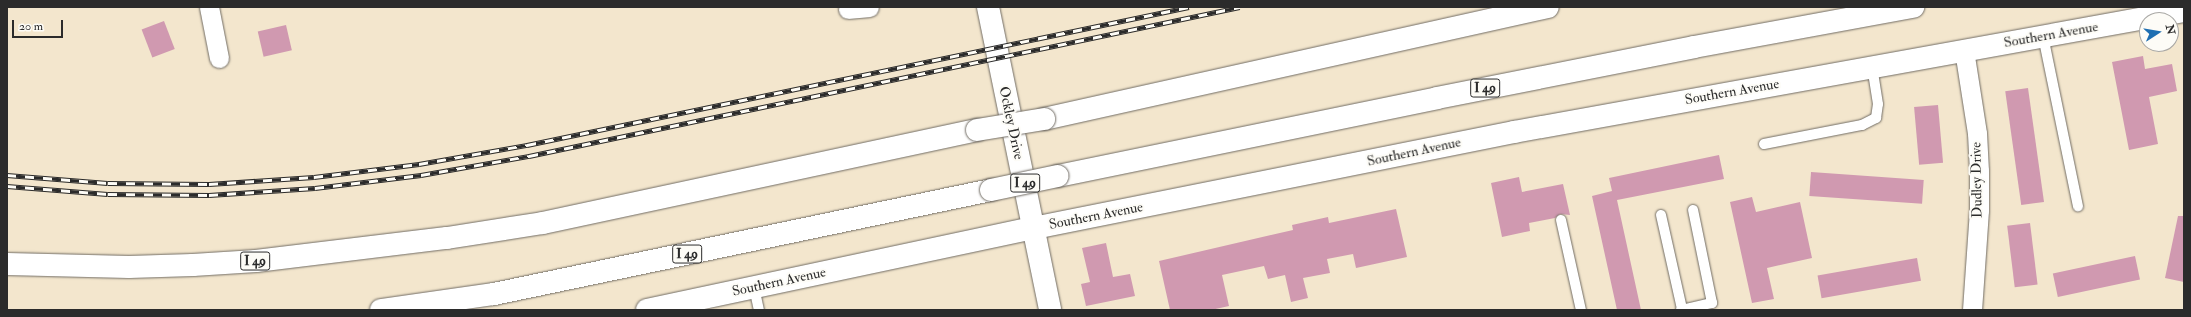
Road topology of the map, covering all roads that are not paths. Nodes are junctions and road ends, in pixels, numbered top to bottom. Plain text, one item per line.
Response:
1 (209, 7) edge
2 (869, 7) edge
3 (988, 7) edge
4 (1548, 7) edge
5 (1913, 7) edge
6 (848, 9) dead end
7 (2184, 11) edge
8 (2043, 36) junction
9 (1964, 50) junction
10 (219, 58) dead end
11 (1872, 66) junction
12 (1764, 144) dead end
13 (2078, 206) dead end
14 (1693, 210) dead end
15 (1661, 215) dead end
16 (1561, 220) dead end
17 (1034, 228) junction
18 (7, 264) edge
19 (754, 287) junction
20 (381, 310) edge
21 (647, 310) edge
22 (759, 310) edge
23 (1050, 310) edge
24 (1581, 310) edge
25 (1681, 310) edge
26 (1972, 310) edge

1 - 10 street
2 - 6 street
3 - 17 main road, Ockley Drive
4 - 18 main road, I 49, bridge
5 - 20 main road, I 49, bridge
7 - 8 main road, Southern Avenue
8 - 9 main road, Southern Avenue
8 - 13 lane
9 - 11 main road, Southern Avenue
9 - 26 street, Dudley Drive
11 - 12 lane
11 - 17 main road, Southern Avenue
14 - 25 lane
15 - 25 lane
16 - 24 lane
17 - 19 main road, Southern Avenue
17 - 23 main road, Ockley Drive
19 - 21 main road, Southern Avenue
19 - 22 lane

